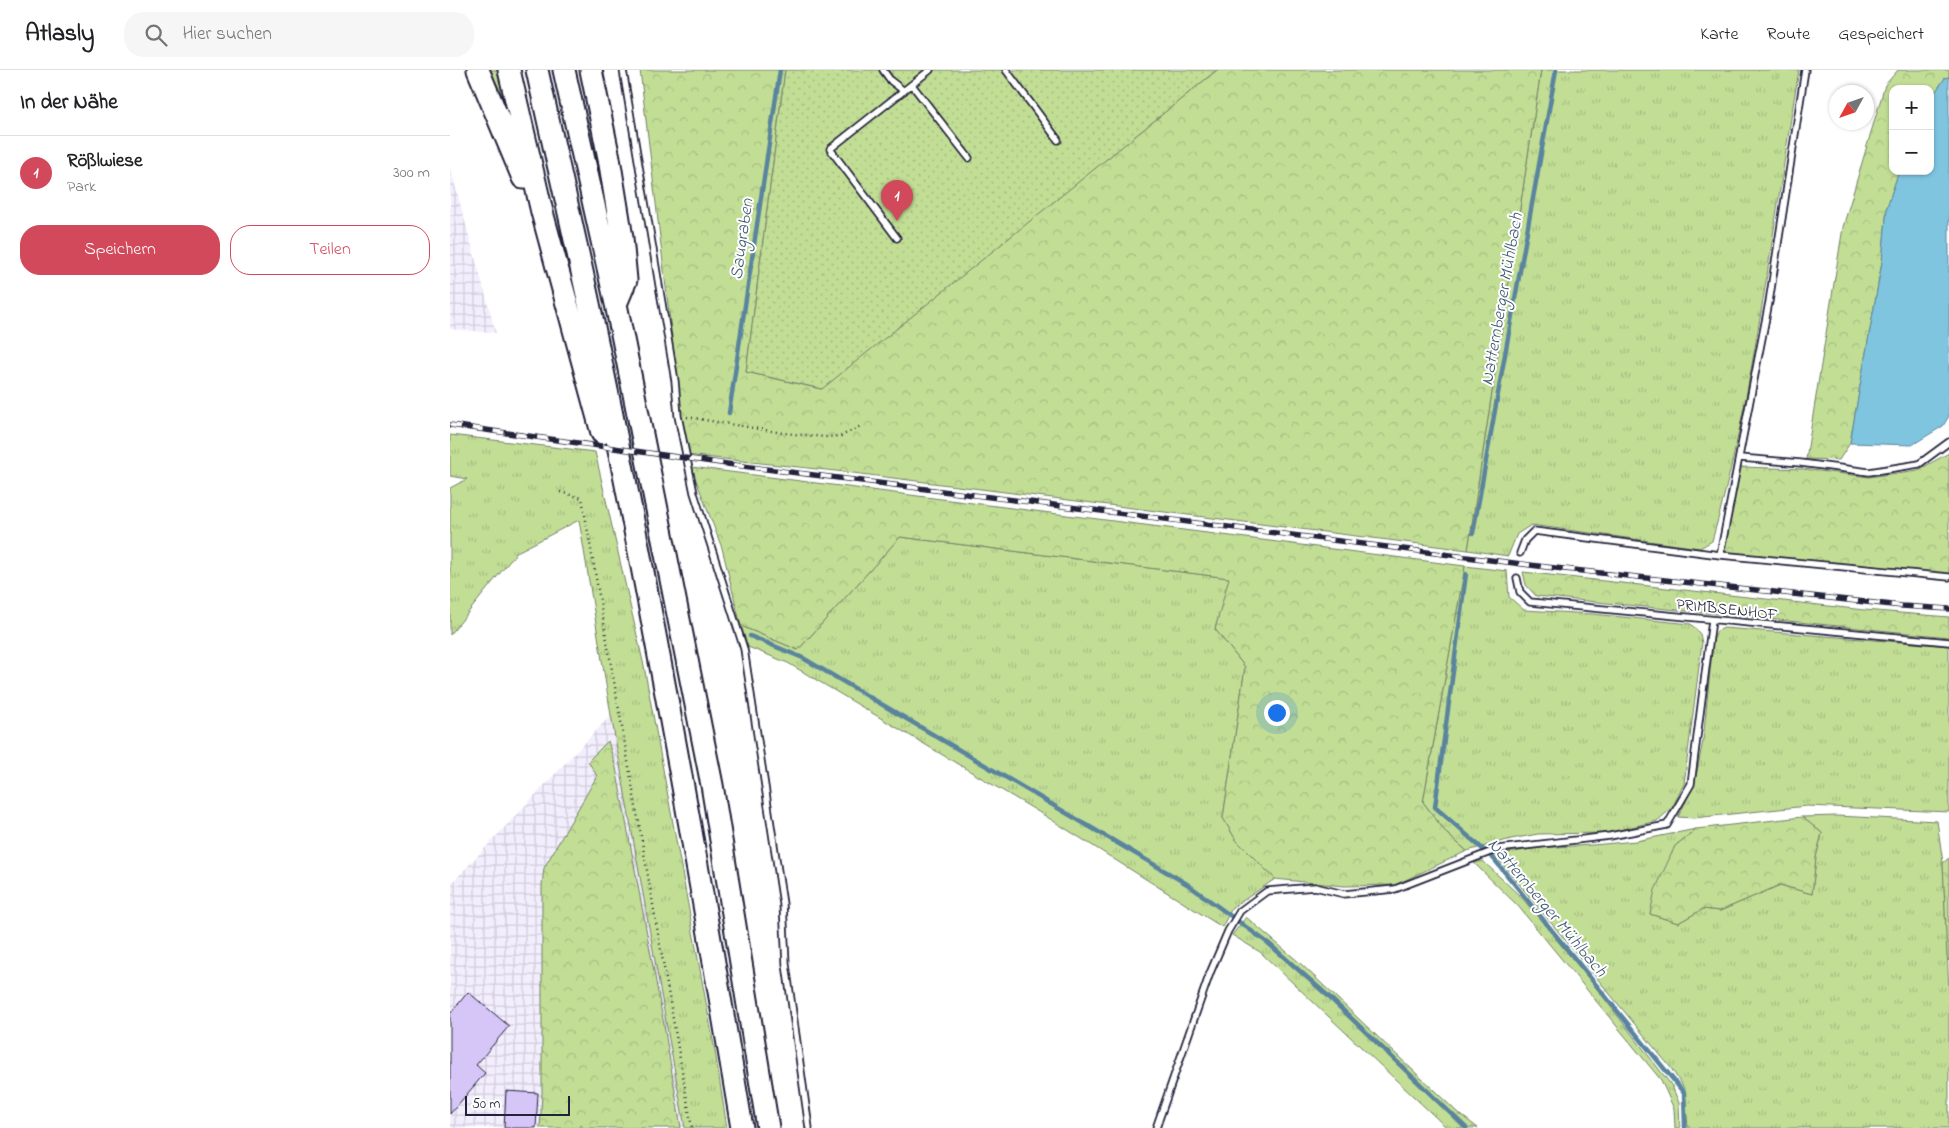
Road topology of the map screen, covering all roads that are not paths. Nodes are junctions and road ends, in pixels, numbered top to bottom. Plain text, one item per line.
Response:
1 (478, 70) edge
2 (509, 70) edge
3 (537, 70) edge
4 (564, 70) edge
5 (591, 70) edge
6 (603, 70) edge
7 (623, 70) edge
8 (883, 70) edge
9 (930, 70) edge
10 (1006, 70) edge
11 (1805, 70) edge
12 (912, 84) junction
13 (904, 91) junction
14 (600, 111) junction
15 (1058, 140) dead end
16 (969, 158) dead end
17 (542, 212) junction
18 (897, 238) dead end
19 (616, 304) junction
20 (1949, 442) edge
21 (1740, 458) junction
22 (636, 537) junction
23 (1520, 553) dead end
24 (1720, 555) junction
25 (1949, 577) edge
26 (1517, 578) dead end
27 (1712, 620) junction
28 (1949, 642) edge
29 (742, 1128) edge
30 (768, 1128) edge
31 (809, 1128) edge
32 (1156, 1128) edge

1 - 17 highway
2 - 17 highway
3 - 22 highway
4 - 19 highway
5 - 14 highway
6 - 14 highway
7 - 31 lane
8 - 13 lane
9 - 12 lane
10 - 15 lane
11 - 21 lane
12 - 13 lane
12 - 16 lane
13 - 18 lane
14 - 19 highway
17 - 22 highway
19 - 30 highway
20 - 21 lane
21 - 24 lane
22 - 29 highway
23 - 24 lane
24 - 25 lane
26 - 27 lane, PRIMBSENHOF
27 - 28 lane, PRIMBSENHOF
27 - 32 lane

